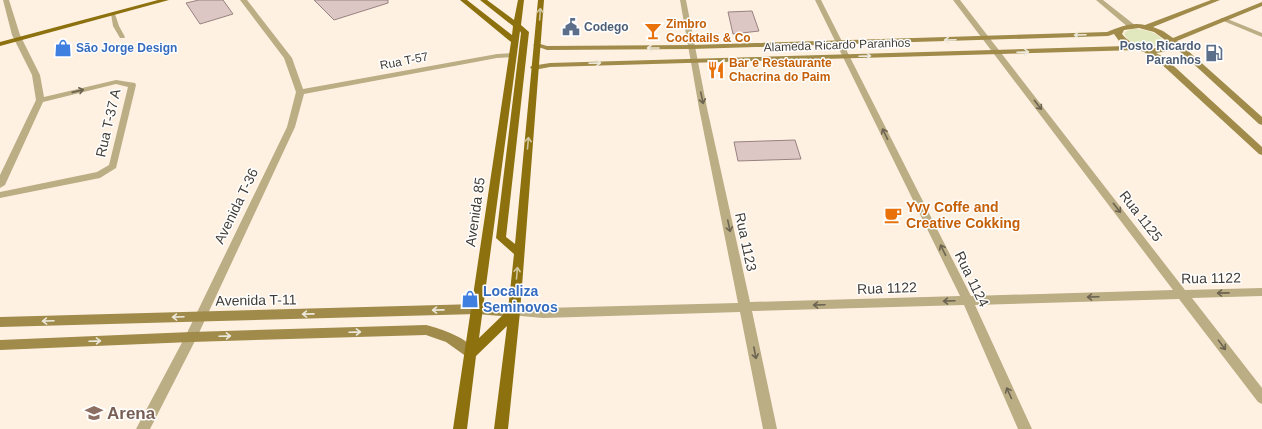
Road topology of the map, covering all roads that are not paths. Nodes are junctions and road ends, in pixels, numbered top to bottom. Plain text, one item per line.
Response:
1 (6, 0) edge
2 (166, 0) edge
3 (243, 0) edge
4 (463, 0) edge
5 (483, 0) edge
6 (521, 0) edge
7 (541, 0) edge
8 (683, 0) edge
9 (818, 0) edge
10 (956, 0) edge
11 (1099, 0) edge
12 (1217, 0) edge
13 (1262, 4) edge
14 (113, 14) junction
15 (1223, 19) junction
16 (517, 26) junction
17 (1132, 26) junction
18 (1146, 28) junction
19 (1119, 30) junction
20 (1262, 35) edge
21 (18, 37) junction
22 (122, 37) dead end
23 (986, 38) junction
24 (514, 41) junction
25 (1172, 41) junction
26 (840, 43) junction
27 (0, 44) edge
28 (537, 45) junction
29 (692, 47) junction
30 (1142, 49) junction
31 (997, 52) junction
32 (512, 55) junction
33 (846, 57) junction
34 (694, 60) junction
35 (534, 68) junction
36 (300, 92) junction
37 (40, 100) junction
38 (1262, 122) edge
39 (1262, 152) edge
40 (0, 185) edge
41 (0, 195) edge
42 (518, 252) junction
43 (1262, 292) edge
44 (1183, 294) junction
45 (968, 300) junction
46 (746, 307) junction
47 (477, 309) junction
48 (514, 312) junction
49 (199, 316) junction
50 (0, 322) edge
51 (191, 337) junction
52 (0, 345) edge
53 (472, 353) junction
54 (1262, 398) edge
55 (143, 429) edge
56 (460, 429) edge
57 (501, 429) edge
58 (770, 429) edge
59 (1025, 429) edge

1 - 21 street
2 - 14 main road
3 - 36 street
4 - 24 main road
5 - 16 main road
6 - 16 main road, Avenida 85
28 -> 7 main road
8 - 29 street, Rua 1123
9 - 26 street, Rua 1124
10 - 23 street, Rua 1125
11 - 17 street
12 - 18 main road
13 - 15 main road
14 - 21 main road
14 - 22 lane
15 - 20 lane
15 - 25 main road
16 - 24 main road, Avenida 85
16 - 42 main road
17 - 18 main road
17 - 19 main road, Alameda Ricardo Paranhos
18 - 25 main road
19 -> 23 main road, Alameda Ricardo Paranhos
19 - 30 main road
21 - 27 main road
21 - 37 street
23 -> 26 main road, Alameda Ricardo Paranhos
23 - 31 street, Rua 1125
24 - 32 main road, Avenida 85
25 - 30 main road, Alameda Ricardo Paranhos
25 - 38 main road
26 - 29 main road, Alameda Ricardo Paranhos
26 - 33 street, Rua 1124
29 -> 28 main road, Alameda Ricardo Paranhos
28 - 35 main road
29 - 34 street, Rua 1123
31 -> 30 main road, Alameda Ricardo Paranhos
30 - 39 main road
33 -> 31 main road, Alameda Ricardo Paranhos
31 -> 44 street, Rua 1125
32 - 36 street, Rua T-57
32 - 47 main road, Avenida 85
33 - 34 main road, Alameda Ricardo Paranhos
45 -> 33 street, Rua 1124
35 -> 34 main road, Alameda Ricardo Paranhos
34 -> 46 street, Rua 1123
42 -> 35 main road
36 - 49 street, Avenida T-36
37 - 40 street
37 -> 41 street, Rua T-37 A
48 -> 42 main road
43 -> 44 street, Rua 1122
44 -> 45 street, Rua 1122
44 -> 54 street, Rua 1125
45 -> 46 street, Rua 1122
59 -> 45 street, Rua 1124
46 - 48 street, Rua 1122
46 -> 58 street, Rua 1123
47 - 48 main road, Avenida T-11
47 -> 49 main road, Avenida T-11
47 - 53 main road, Avenida 85
48 - 53 main road
48 - 57 main road
49 -> 50 main road, Avenida T-11
49 - 51 street, Avenida T-36
52 -> 51 main road
51 -> 53 main road
51 - 55 street, Avenida T-36
53 - 56 main road, Avenida 85

